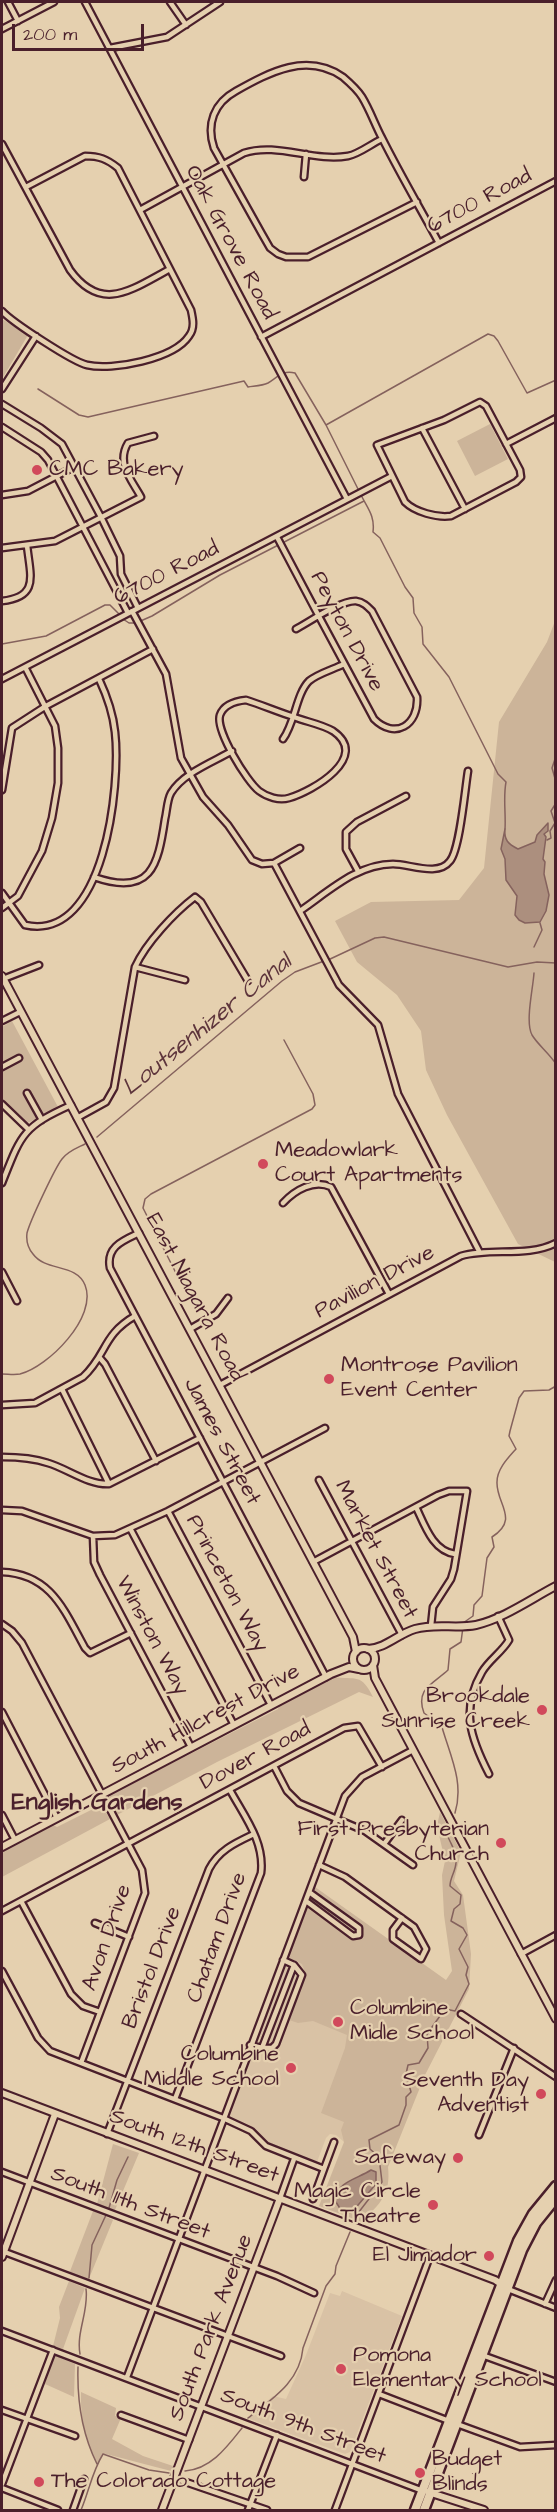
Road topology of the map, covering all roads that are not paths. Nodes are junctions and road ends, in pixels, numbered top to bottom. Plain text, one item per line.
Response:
1 (8, 2) edge
2 (54, 2) edge
3 (85, 2) edge
4 (170, 2) edge
5 (220, 2) edge
6 (18, 21) junction
7 (186, 26) junction
8 (2, 30) edge
9 (110, 48) junction
10 (382, 139) junction
11 (2, 144) edge
12 (306, 154) junction
13 (223, 164) junction
14 (304, 177) dead end
15 (555, 181) edge
16 (26, 187) junction
17 (182, 187) junction
18 (417, 202) junction
19 (140, 210) junction
20 (439, 243) junction
21 (170, 269) junction
22 (2, 311) edge
23 (36, 336) junction
24 (261, 337) junction
25 (2, 389) edge
26 (2, 404) edge
27 (554, 419) edge
28 (2, 427) edge
29 (422, 428) junction
30 (555, 428) edge
31 (153, 436) dead end
32 (506, 444) junction
33 (74, 467) junction
34 (392, 476) junction
35 (57, 477) junction
36 (2, 495) edge
37 (347, 499) junction
38 (465, 509) junction
39 (101, 517) junction
40 (83, 527) junction
41 (277, 537) junction
42 (27, 545) junction
43 (2, 548) edge
44 (121, 574) junction
45 (110, 580) junction
46 (2, 601) edge
47 (138, 608) junction
48 (130, 612) junction
49 (319, 617) junction
50 (296, 629) dead end
51 (153, 649) junction
52 (344, 664) junction
53 (25, 667) junction
54 (2, 679) edge
55 (99, 679) junction
56 (46, 706) junction
57 (294, 718) junction
58 (283, 739) dead end
59 (232, 751) junction
60 (468, 771) dead end
61 (190, 775) junction
62 (2, 790) edge
63 (406, 796) dead end
64 (300, 848) dead end
65 (274, 863) junction
66 (358, 872) junction
67 (94, 877) junction
68 (2, 893) edge
69 (8, 904) junction
70 (2, 908) edge
71 (300, 911) junction
72 (39, 965) dead end
73 (135, 967) junction
74 (2, 978) edge
75 (185, 980) dead end
76 (248, 981) dead end
77 (20, 1011) junction
78 (2, 1021) edge
79 (19, 1058) dead end
80 (2, 1067) edge
81 (27, 1093) dead end
82 (2, 1104) edge
83 (71, 1105) junction
84 (77, 1118) junction
85 (42, 1120) junction
86 (28, 1129) junction
87 (2, 1162) edge
88 (9, 1165) junction
89 (2, 1183) edge
90 (283, 1203) dead end
91 (139, 1233) junction
92 (555, 1244) edge
93 (479, 1251) junction
94 (2, 1272) edge
95 (389, 1294) junction
96 (228, 1298) dead end
97 (17, 1301) dead end
98 (135, 1316) junction
99 (190, 1329) junction
100 (99, 1357) junction
101 (220, 1385) junction
102 (62, 1389) junction
103 (2, 1405) edge
104 (325, 1428) dead end
105 (200, 1438) junction
106 (2, 1456) edge
107 (156, 1461) junction
108 (260, 1462) junction
109 (319, 1480) dead end
110 (224, 1482) junction
111 (110, 1484) junction
112 (416, 1507) junction
113 (2, 1510) edge
114 (168, 1510) junction
115 (131, 1530) junction
116 (93, 1536) junction
117 (351, 1542) junction
118 (455, 1554) junction
119 (313, 1562) junction
120 (2, 1572) edge
121 (555, 1586) edge
122 (498, 1616) junction
123 (2, 1624) edge
124 (431, 1626) junction
125 (131, 1633) junction
126 (402, 1635) junction
127 (353, 1637) junction
128 (386, 1645) junction
129 (367, 1649) junction
130 (355, 1653) junction
131 (374, 1662) junction
132 (360, 1669) junction
133 (328, 1676) junction
134 (380, 1688) junction
135 (271, 1706) junction
136 (2, 1712) edge
137 (234, 1725) junction
138 (190, 1748) junction
139 (413, 1750) junction
140 (274, 1767) junction
141 (382, 1767) junction
142 (489, 1774) dead end
143 (230, 1791) junction
144 (102, 1794) junction
145 (2, 1815) edge
146 (57, 1818) junction
147 (336, 1818) junction
148 (402, 1820) dead end
149 (254, 1834) junction
150 (15, 1840) junction
151 (128, 1844) junction
152 (384, 1844) junction
153 (2, 1847) edge
154 (319, 1865) junction
155 (413, 1865) dead end
156 (309, 1892) junction
157 (21, 1901) junction
158 (306, 1901) junction
159 (2, 1911) edge
160 (402, 1918) junction
161 (95, 1923) dead end
162 (555, 1935) edge
163 (129, 1937) junction
164 (521, 1954) junction
165 (283, 1960) junction
166 (294, 1965) junction
167 (2, 1971) edge
168 (100, 2012) junction
169 (461, 2014) dead end
170 (555, 2019) edge
171 (250, 2045) junction
172 (261, 2048) junction
173 (514, 2048) junction
174 (81, 2063) junction
175 (555, 2077) edge
176 (128, 2081) junction
177 (2, 2093) edge
178 (175, 2099) junction
179 (55, 2115) junction
180 (223, 2118) junction
181 (107, 2134) junction
182 (479, 2135) dead end
183 (334, 2142) dead end
184 (294, 2159) junction
185 (324, 2169) junction
186 (204, 2170) junction
187 (2, 2172) edge
188 (29, 2183) junction
189 (555, 2186) edge
190 (280, 2198) junction
191 (555, 2198) edge
192 (313, 2199) dead end
193 (179, 2239) junction
194 (2, 2253) edge
195 (430, 2256) junction
196 (254, 2268) junction
197 (555, 2280) edge
198 (504, 2286) junction
199 (314, 2294) dead end
200 (545, 2304) junction
201 (152, 2308) junction
202 (555, 2308) edge
203 (2, 2331) edge
204 (228, 2336) junction
205 (53, 2350) junction
206 (482, 2355) junction
207 (280, 2356) dead end
208 (127, 2377) junction
209 (555, 2382) edge
210 (379, 2394) junction
211 (202, 2406) junction
212 (2, 2410) edge
213 (121, 2415) dead end
214 (26, 2419) junction
215 (453, 2422) junction
216 (277, 2434) junction
217 (75, 2436) dead end
218 (189, 2440) junction
219 (555, 2445) edge
220 (353, 2463) junction
221 (174, 2478) junction
222 (84, 2479) dead end
223 (2, 2486) edge
224 (427, 2492) junction
225 (251, 2504) junction
226 (58, 2511) edge
227 (73, 2511) edge
228 (162, 2511) edge
229 (248, 2511) edge
230 (267, 2511) edge
231 (335, 2511) edge
232 (415, 2511) edge
233 (424, 2511) edge
234 (484, 2511) edge

1 - 6 street
2 - 6 street
3 - 9 street, Oak Grove Road
4 - 7 street
5 - 7 street
6 - 8 street
7 - 9 street
9 - 17 street, Oak Grove Road
10 - 12 street
10 - 13 street
10 - 18 street
11 - 16 street
12 - 13 street
12 - 14 street
13 - 17 street
13 - 18 street
15 - 20 street, 6700 Road
16 - 19 street
16 - 21 street
17 - 19 street
17 - 24 street, Oak Grove Road
18 - 20 street
19 - 21 street
20 - 24 street, 6700 Road
21 - 23 street
22 - 23 street
23 - 25 street
24 - 37 street, Oak Grove Road
26 - 33 street
27 - 30 street
27 - 32 street
28 - 35 street
29 - 32 street
29 - 34 street
29 - 38 street
31 - 39 street
32 - 38 street
33 - 35 street
33 - 39 street
34 - 37 street, 6700 Road
34 - 38 street
35 - 36 street
35 - 40 street
37 - 41 street, 6700 Road
39 - 40 street
39 - 44 street
40 - 42 street
40 - 45 street
41 - 47 street, 6700 Road
41 - 49 street, Peyton Drive
42 - 43 street
42 - 46 street
44 - 45 street
44 - 47 street
45 - 48 street
47 - 48 street, 6700 Road
48 - 51 street
48 - 53 street, 6700 Road
49 - 50 street
49 - 52 street, Peyton Drive
49 - 52 street, Peyton Drive
51 - 55 street
51 - 61 street
52 - 57 street
53 - 54 street, 6700 Road
53 - 56 street
55 - 56 street
55 - 67 street
56 - 62 street
56 - 69 street
57 - 58 street
57 - 59 street
57 - 59 street
59 - 61 street
60 - 66 street
61 - 65 street
61 - 67 street
63 - 66 street
64 - 65 street
65 - 71 street
66 - 71 street
67 - 69 street
68 - 69 street
69 - 70 street
71 - 93 street
72 - 74 street
73 - 75 street
73 - 76 street
73 - 84 street
74 - 77 street, East Niagara Road
77 - 78 street
77 - 83 street, East Niagara Road
79 - 80 street
81 - 85 street
82 - 86 street
83 - 84 street, East Niagara Road
83 - 85 street
84 - 91 street, East Niagara Road
85 - 86 street
86 - 88 street
87 - 88 street
88 - 89 street
90 - 95 street
91 - 98 street, James Street
91 - 99 street, East Niagara Road
92 - 93 street, Pavilion Drive
93 - 95 street, Pavilion Drive
94 - 97 street
95 - 101 street, Pavilion Drive
96 - 99 street
98 - 100 street
98 - 105 street, James Street
99 - 101 street, East Niagara Road
100 - 102 street
100 - 107 street
101 - 108 street, East Niagara Road
102 - 103 street
102 - 111 street
104 - 108 street
105 - 107 street
105 - 110 street, James Street
106 - 111 street
107 - 111 street
108 - 110 street
108 - 119 street, East Niagara Road
109 - 117 street, Market Street
110 - 114 street
110 - 133 street, James Street
112 - 117 street
112 - 118 street
112 - 118 street
113 - 116 street
114 - 115 street
114 - 135 street, Princeton Way
115 - 116 street
115 - 137 street
116 - 125 street, Winston Way
117 - 119 street
117 - 126 street, Market Street
118 - 124 street
119 - 127 street, East Niagara Road
120 - 125 street
121 - 122 street
122 - 124 street
122 - 142 street
123 - 144 street, Avon Drive
124 - 126 street
125 - 138 street, Winston Way
126 - 128 street
127 - 129 street, East Niagara Road
127 - 130 street, East Niagara Road
128 - 129 street
128 - 131 street
129 - 130 street
129 - 131 street
130 - 132 street
130 - 133 street, South Hillcrest Drive
131 - 132 street
131 - 134 street
132 - 133 street, South Hillcrest Drive
132 - 134 street
133 - 135 street, South Hillcrest Drive
134 - 139 street
135 - 137 street, South Hillcrest Drive
136 - 146 street
137 - 138 street, South Hillcrest Drive
138 - 144 street, South Hillcrest Drive
139 - 141 street
139 - 164 street
140 - 141 street, Dover Road
140 - 143 street, Dover Road
140 - 147 street
141 - 147 street
143 - 149 street, Chatam Drive
143 - 151 street, Dover Road
144 - 146 street, South Hillcrest Drive
144 - 151 street, Avon Drive
145 - 150 street
146 - 150 street, South Hillcrest Drive
147 - 152 street
147 - 154 street
148 - 152 street
149 - 176 street, Bristol Drive
149 - 178 street, Chatam Drive
150 - 153 street, South Hillcrest Drive
151 - 157 street, Dover Road
151 - 163 street, Avon Drive
152 - 155 street
154 - 156 street
154 - 160 street
156 - 158 street
156 - 158 street
157 - 159 street, Dover Road
157 - 168 street
158 - 165 street
160 - 160 street
161 - 163 street
162 - 164 street
163 - 168 street, Avon Drive
164 - 170 street
165 - 166 street
165 - 171 street
166 - 172 street
166 - 172 street
167 - 174 street
168 - 174 street, Avon Drive
169 - 173 street
171 - 172 street
171 - 180 street
173 - 175 street
173 - 182 street
174 - 176 street
176 - 178 street
176 - 181 street, Bristol Drive
177 - 179 street, South 12th Street
178 - 180 street
179 - 181 street, South 12th Street
179 - 188 street
180 - 184 street
180 - 186 street
181 - 186 street, South 12th Street
183 - 185 street
184 - 185 street
184 - 190 street, South Park Avenue
185 - 192 street
186 - 190 street, South 12th Street
186 - 193 street
187 - 188 street, South 11th Street
188 - 193 street, South 11th Street
188 - 194 street
189 - 198 highway
190 - 195 street, South 12th Street
190 - 196 street, South Park Avenue
191 - 198 highway
193 - 196 street, South 11th Street
193 - 201 street
194 - 201 street
195 - 198 street, South 12th Street
195 - 210 street
196 - 199 street, South 11th Street
196 - 204 street, South Park Avenue
197 - 200 street
198 - 200 street
198 - 206 highway
198 - 215 highway
200 - 202 street
201 - 204 street
201 - 208 street
203 - 205 street, South 9th Street
204 - 207 street
204 - 211 street, South Park Avenue
205 - 208 street, South 9th Street
205 - 214 street
206 - 209 street
206 - 215 highway
208 - 211 street, South 9th Street
210 - 215 street
210 - 220 street
211 - 216 street, South 9th Street
211 - 218 street, South Park Avenue
212 - 214 street
213 - 218 street
214 - 217 street
214 - 223 street
215 - 219 street
215 - 224 highway
216 - 220 street, South 9th Street
216 - 225 street
218 - 221 street, South Park Avenue
220 - 224 street, South 9th Street
220 - 231 street
221 - 225 street
221 - 228 street, South Park Avenue
222 - 227 street
223 - 226 street
224 - 232 highway
224 - 233 highway
224 - 234 street
225 - 229 street
225 - 230 street

